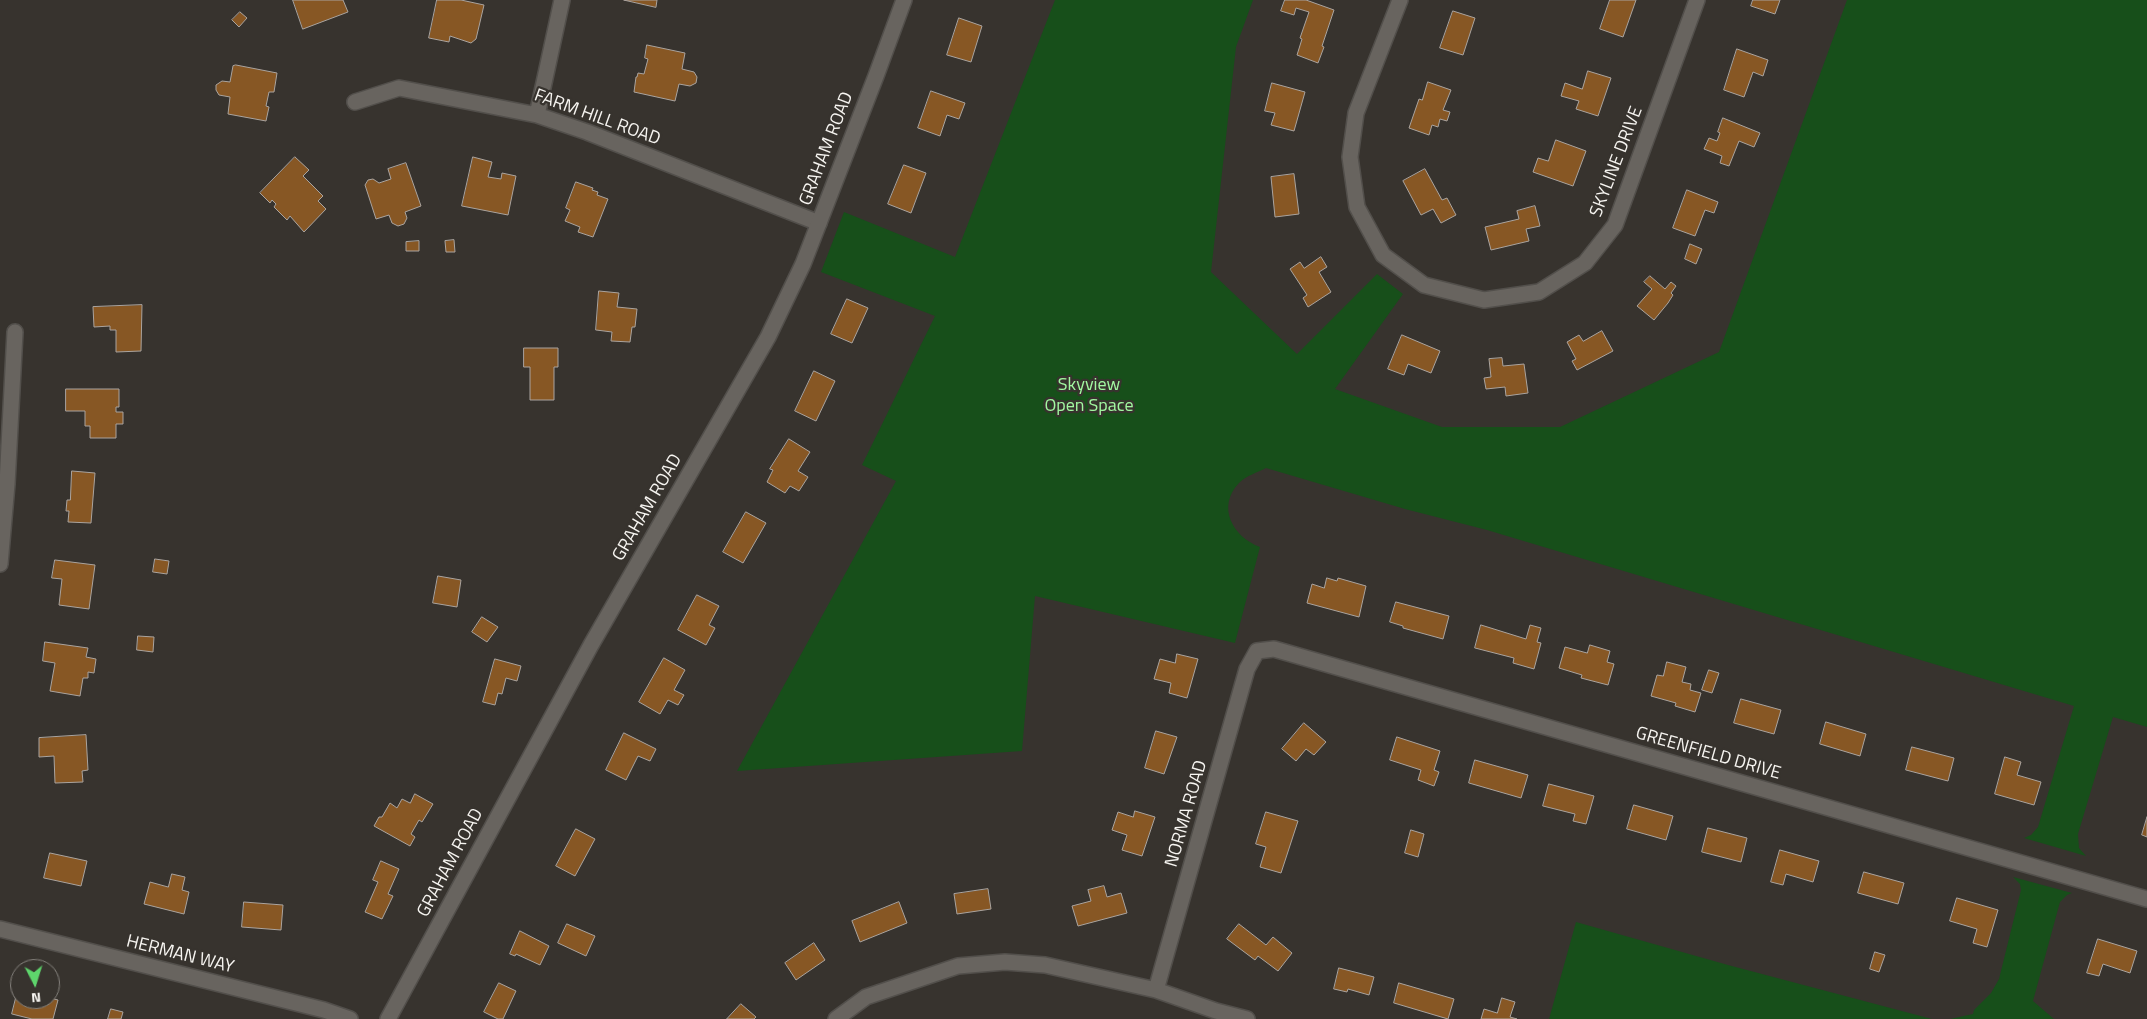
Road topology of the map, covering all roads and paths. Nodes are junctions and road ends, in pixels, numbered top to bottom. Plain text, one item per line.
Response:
1 (562, 0) edge
2 (904, 0) edge
3 (1400, 0) edge
4 (1697, 0) edge
5 (355, 102) dead end
6 (537, 114) junction
7 (819, 223) junction
8 (15, 332) dead end
9 (0, 564) edge
10 (1257, 651) joint
11 (2147, 900) edge
12 (0, 929) edge
13 (1156, 990) junction
14 (1214, 1015) edge
15 (350, 1019) edge
16 (388, 1019) edge
17 (836, 1019) edge
18 (1247, 1019) edge

1 - 6 street
2 - 7 street, GRAHAM ROAD
3 - 4 street, SKYLINE DRIVE
5 - 6 street, FARM HILL ROAD
6 - 7 street, FARM HILL ROAD
7 - 16 street, GRAHAM ROAD
8 - 9 street
10 - 11 street, GREENFIELD DRIVE
10 - 13 street, NORMA ROAD
12 - 15 street, HERMAN WAY
13 - 14 street
13 - 17 street
14 - 18 street

